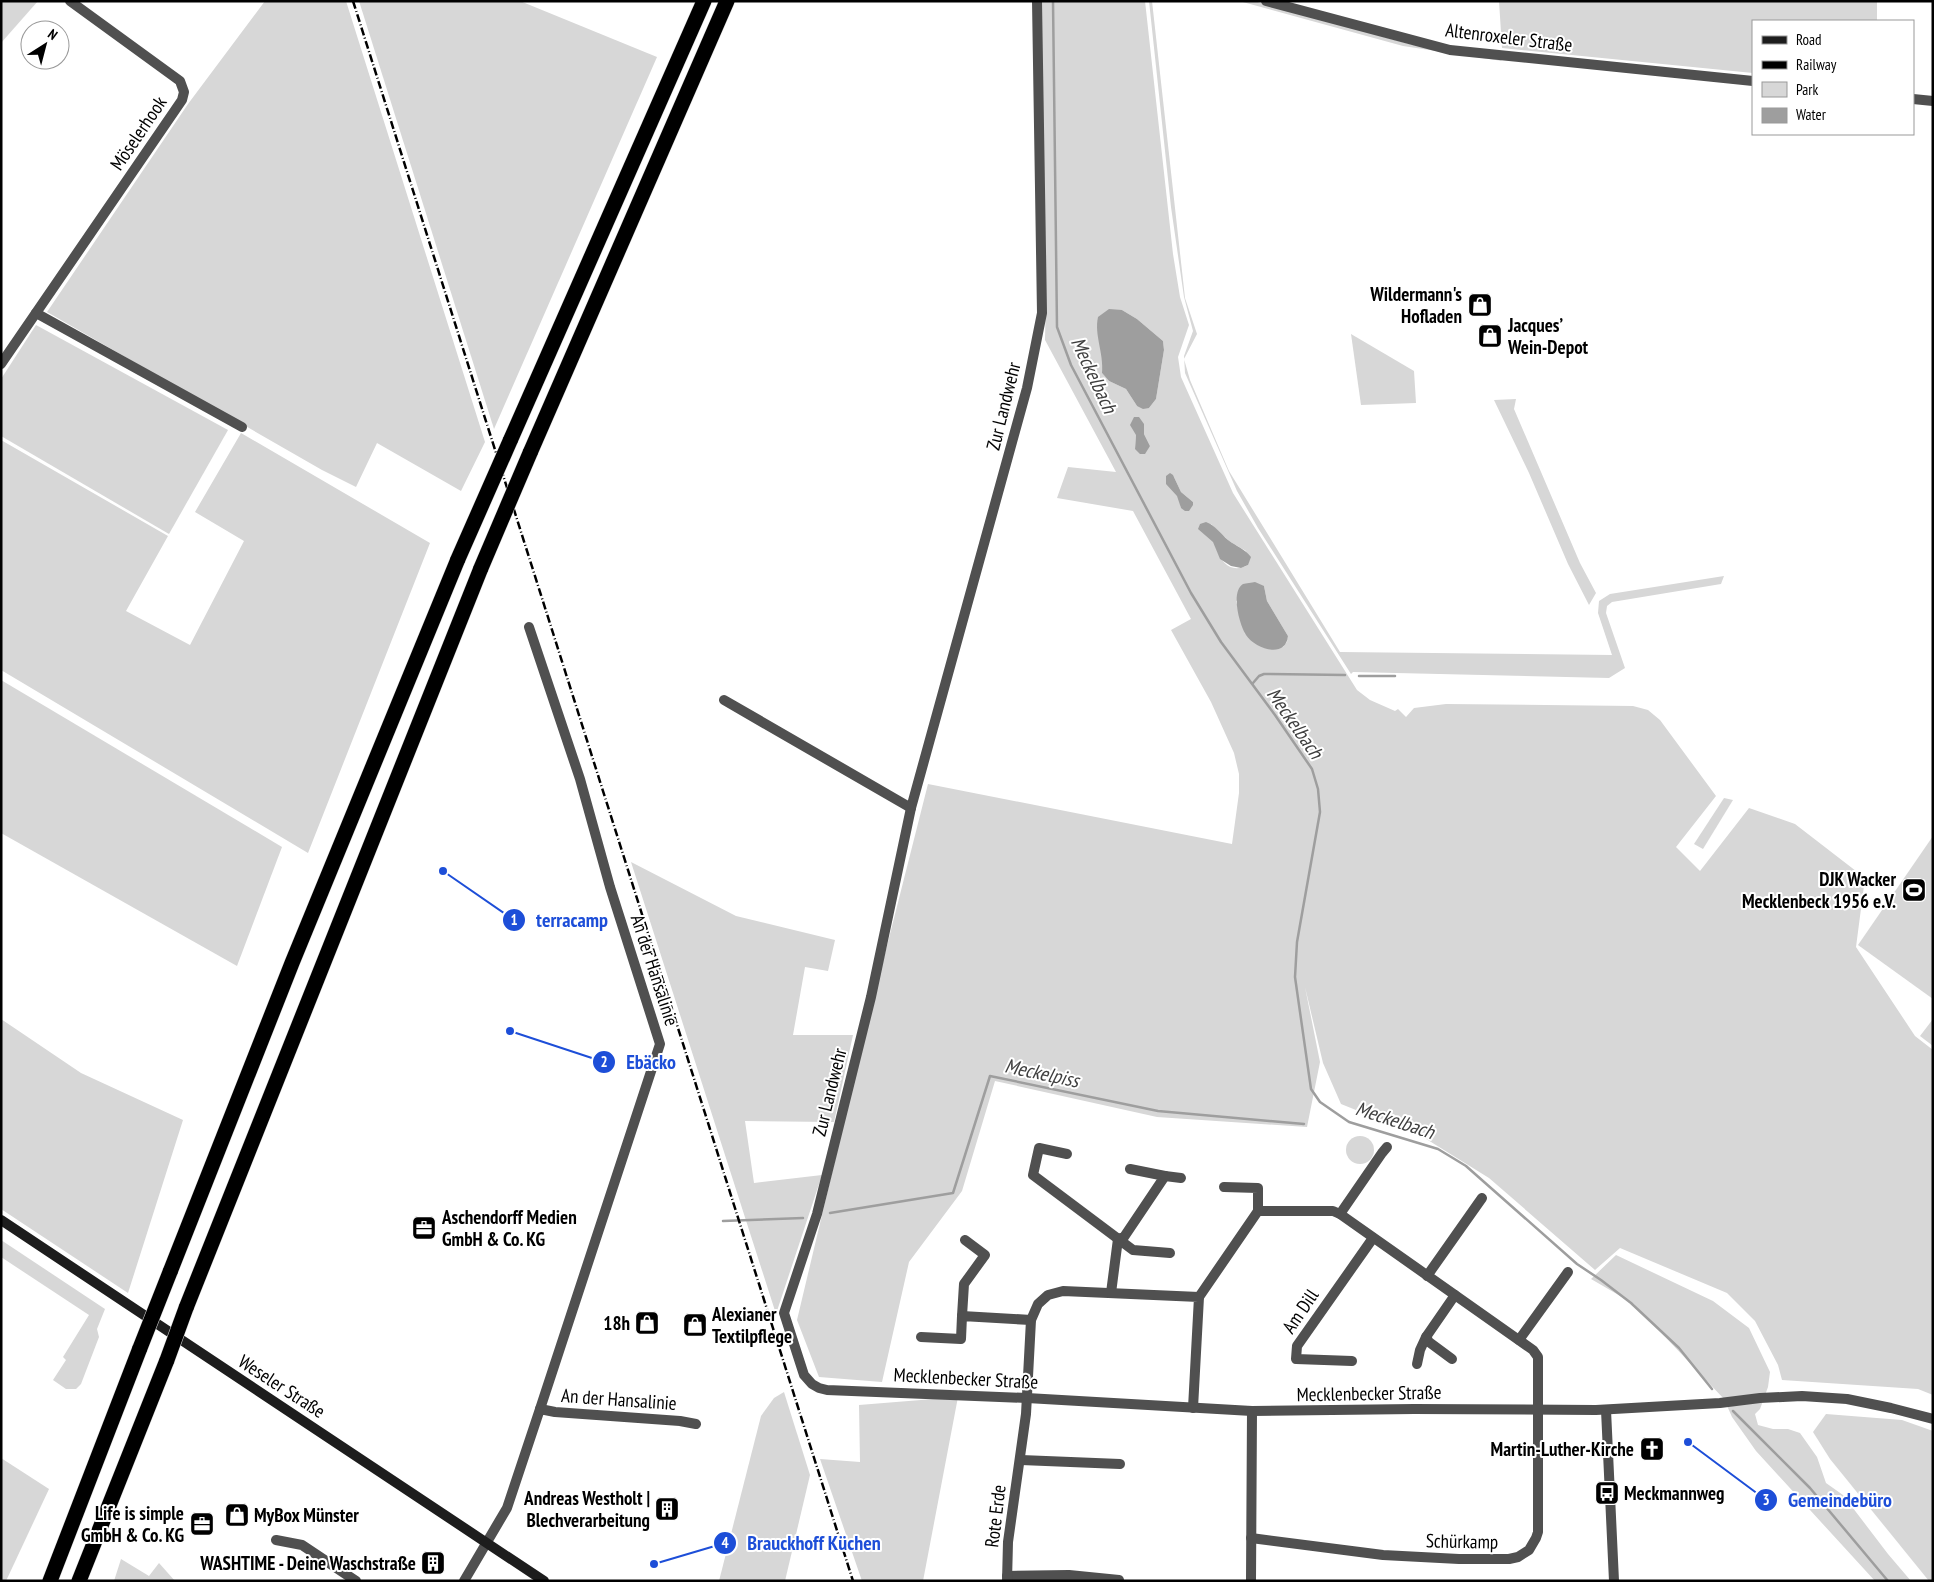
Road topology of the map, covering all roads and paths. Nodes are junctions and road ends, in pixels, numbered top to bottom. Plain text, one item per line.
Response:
1 (70, 1) edge
2 (704, 1) edge
3 (728, 1) edge
4 (1037, 1) edge
5 (1266, 1) edge
6 (1752, 81) edge
7 (1914, 99) edge
8 (1933, 101) edge
9 (36, 313) junction
10 (1, 364) edge
11 (242, 427) dead end
12 (529, 626) dead end
13 (724, 700) dead end
14 (911, 808) junction
15 (1388, 1147) dead end
16 (1066, 1154) dead end
17 (1130, 1169) dead end
18 (1165, 1176) junction
19 (1181, 1178) dead end
20 (1224, 1187) dead end
21 (1482, 1198) dead end
22 (1258, 1211) junction
23 (1340, 1214) junction
24 (1, 1220) edge
25 (1373, 1238) junction
26 (1118, 1239) junction
27 (965, 1240) dead end
28 (1170, 1253) dead end
29 (1568, 1272) dead end
30 (1427, 1276) junction
31 (1111, 1293) junction
32 (1455, 1295) junction
33 (1199, 1297) junction
34 (962, 1316) junction
35 (1031, 1320) junction
36 (921, 1337) dead end
37 (1426, 1337) junction
38 (1519, 1340) junction
39 (1452, 1359) dead end
40 (1352, 1361) dead end
41 (1417, 1364) dead end
42 (806, 1379) joint
43 (1027, 1398) junction
44 (1192, 1408) junction
45 (540, 1409) junction
46 (1606, 1410) junction
47 (1252, 1411) junction
48 (1538, 1411) junction
49 (1933, 1419) edge
50 (696, 1424) dead end
51 (1021, 1460) junction
52 (1120, 1464) dead end
53 (1251, 1538) junction
54 (276, 1540) dead end
55 (487, 1542) junction
56 (1007, 1578) edge
57 (1119, 1580) edge
58 (50, 1581) edge
59 (79, 1581) edge
60 (356, 1581) edge
61 (464, 1581) edge
62 (544, 1581) edge
63 (1251, 1581) edge
64 (1614, 1581) edge

1 - 9 street, Möselerhook
2 - 58 highway, bridge
3 - 59 highway, bridge
4 - 14 street, Zur Landwehr
5 - 6 street, Altenroxeler Straße
7 - 8 street
9 - 10 street, Möselerhook
9 - 11 street
12 - 45 street, An der Hansalinie
13 - 14 street
14 - 42 street, Zur Landwehr
15 - 23 street
16 - 26 street
17 - 18 street
18 - 19 street
18 - 26 street
20 - 22 street
21 - 30 street
22 - 23 street
22 - 33 street
23 - 25 street
24 - 55 main road, Weseler Straße
25 - 30 street
25 - 40 street, Am Dill
26 - 28 street
26 - 31 street
27 - 34 street
29 - 38 street
30 - 32 street
31 - 33 street
31 - 35 street
32 - 37 street
32 - 38 street
33 - 44 street
34 - 35 street
34 - 36 street
35 - 43 street
37 - 39 street
37 - 41 street
38 - 48 street
42 - 43 street, Mecklenbecker Straße
43 - 44 street, Mecklenbecker Straße
43 - 51 street, Rote Erde
44 - 47 street, Mecklenbecker Straße
45 - 50 street, An der Hansalinie
45 - 55 street, An der Hansalinie
46 - 48 street, Mecklenbecker Straße
46 - 49 street, Mecklenbecker Straße
46 - 64 street
47 - 48 street, Mecklenbecker Straße
47 - 53 street
48 - 53 street, Schürkamp
51 - 52 street
51 - 56 street, Rote Erde
53 - 63 street
54 - 60 street
55 - 61 street, An der Hansalinie
55 - 62 main road, Weseler Straße
56 - 57 street, Rote Erde

